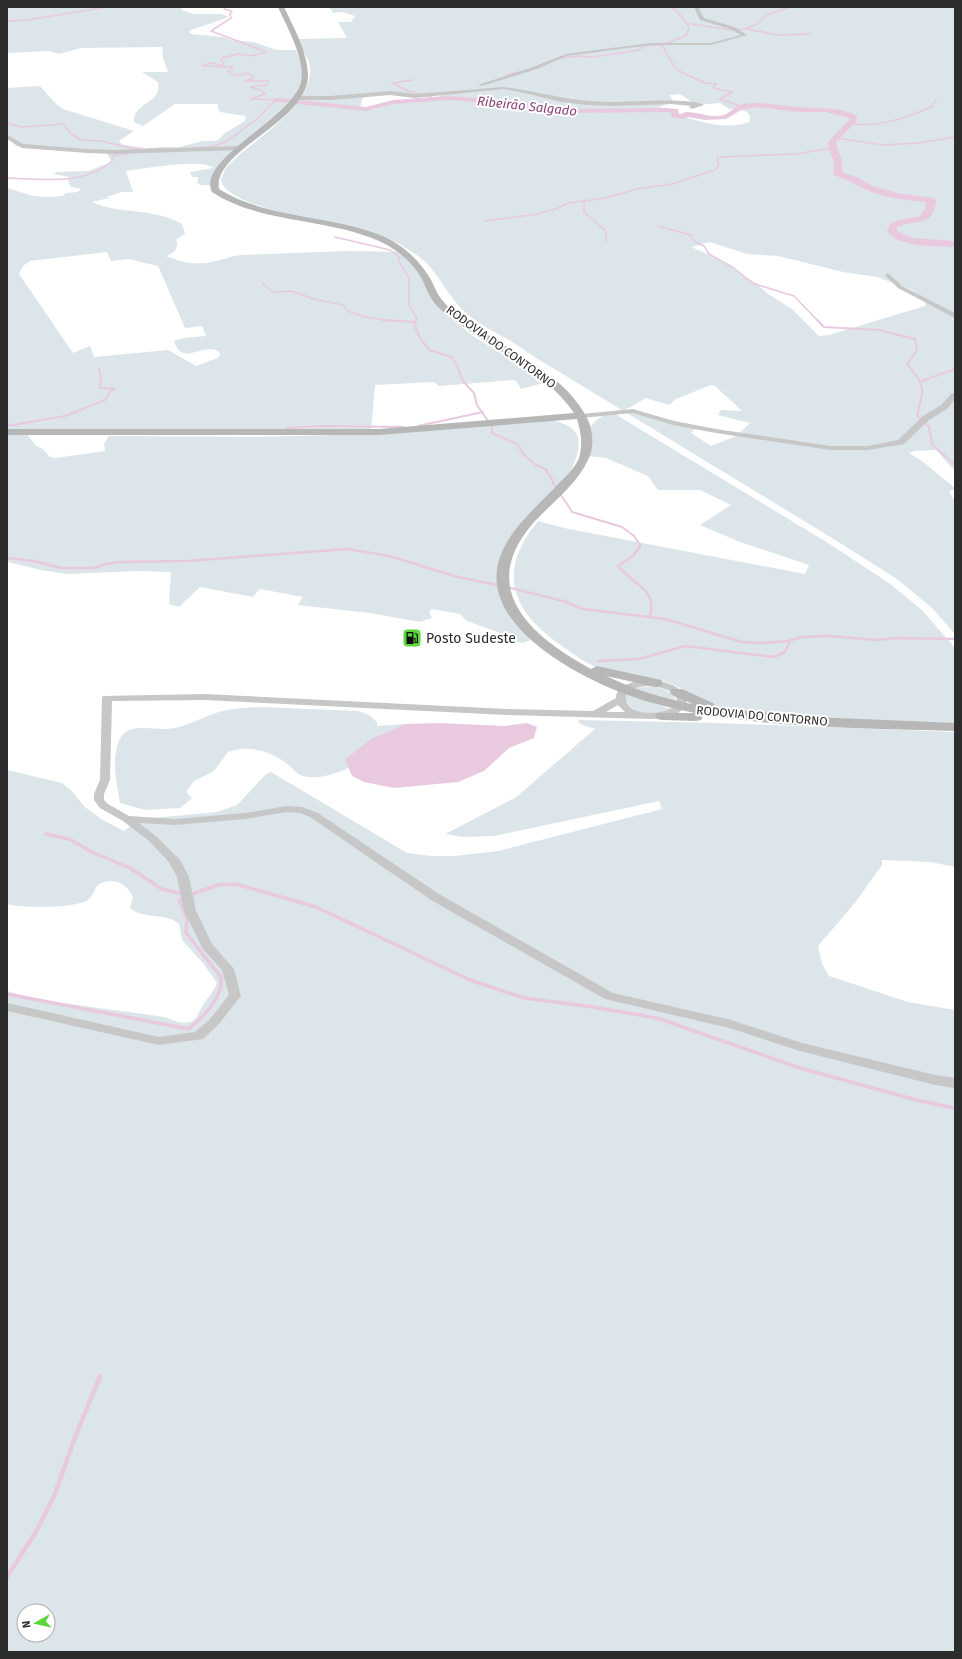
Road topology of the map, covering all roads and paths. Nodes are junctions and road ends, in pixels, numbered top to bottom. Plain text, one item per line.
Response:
1 (281, 7) edge
2 (696, 7) edge
3 (454, 93) junction
4 (297, 98) junction
5 (692, 107) dead end
6 (7, 137) edge
7 (240, 148) junction
8 (888, 275) dead end
9 (955, 316) edge
10 (955, 395) edge
11 (581, 416) junction
12 (7, 432) edge
13 (564, 659) junction
14 (656, 683) junction
15 (677, 692) junction
16 (621, 695) junction
17 (680, 707) junction
18 (596, 714) junction
19 (646, 716) junction
20 (662, 716) junction
21 (739, 716) junction
22 (955, 726) edge
23 (127, 819) junction
24 (7, 1007) edge
25 (955, 1083) edge

1 - 4 main road, RODOVIA DO CONTORNO
2 - 3 street
3 - 4 street
3 - 5 street
4 - 7 main road, RODOVIA DO CONTORNO
6 - 7 street
7 - 11 main road, RODOVIA DO CONTORNO
8 - 9 street
10 - 11 street
11 - 12 main road
11 - 13 main road, RODOVIA DO CONTORNO
13 - 14 main road
13 - 16 main road, RODOVIA DO CONTORNO
14 - 15 street
14 - 16 street
15 - 17 street
15 - 21 main road
16 - 17 main road, RODOVIA DO CONTORNO
16 - 18 street
16 - 19 street
17 - 20 street
17 - 21 main road, RODOVIA DO CONTORNO
18 - 19 street
18 - 23 street
19 - 20 street
20 - 21 main road
21 - 22 main road, RODOVIA DO CONTORNO
23 - 24 street
23 - 25 street

